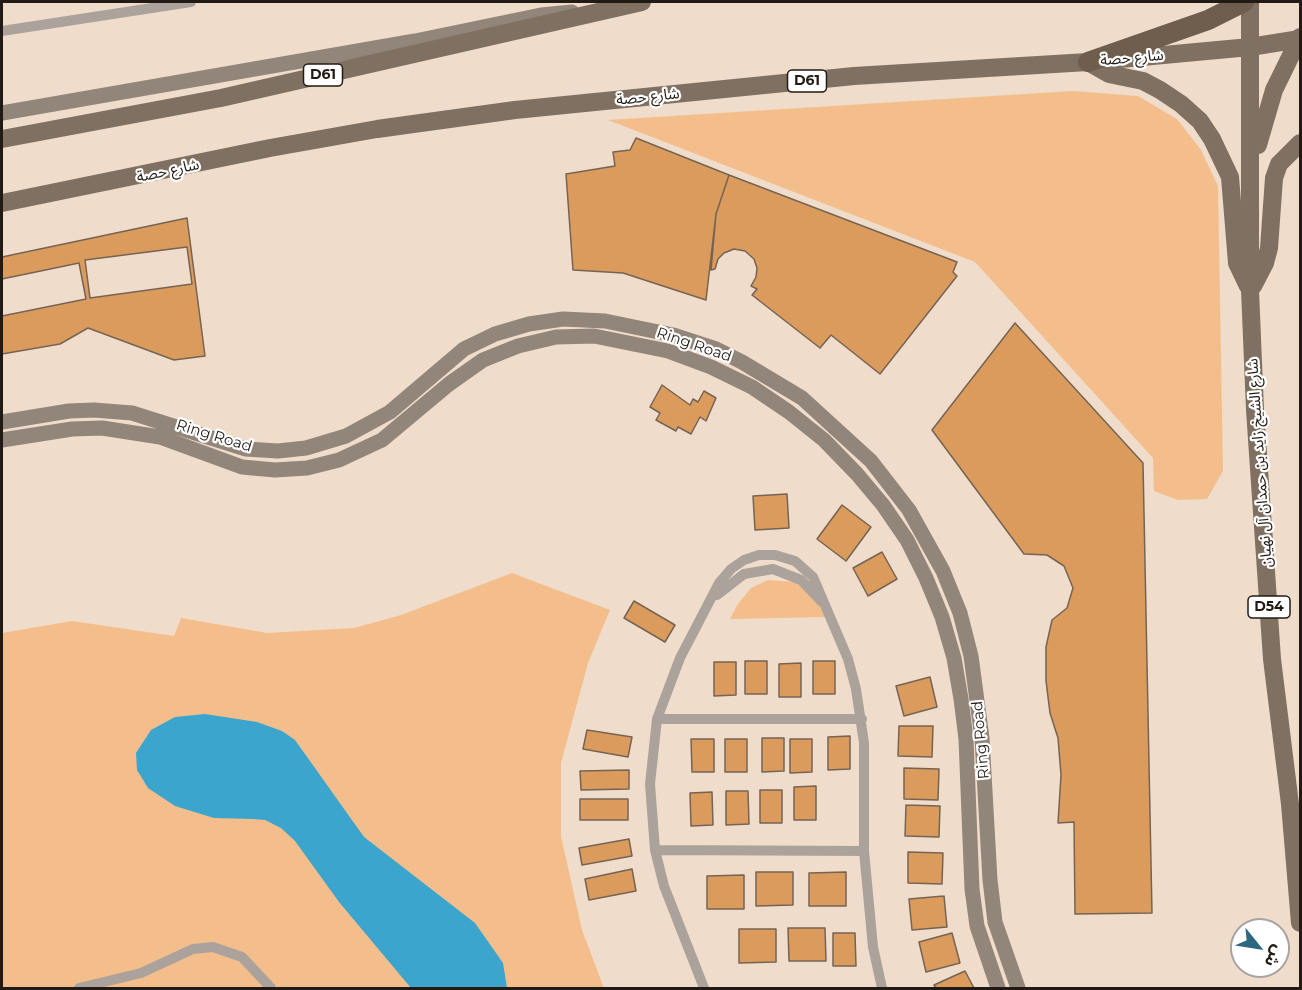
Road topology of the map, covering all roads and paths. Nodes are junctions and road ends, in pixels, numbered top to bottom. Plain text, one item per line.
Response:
1 (191, 2) edge
2 (642, 2) edge
3 (1244, 2) edge
4 (1250, 2) edge
5 (596, 12) junction
6 (2, 31) edge
7 (1300, 39) edge
8 (1250, 47) junction
9 (1088, 62) junction
10 (2, 113) edge
11 (2, 140) edge
12 (1300, 143) edge
13 (1252, 164) junction
14 (2, 203) edge
15 (1250, 290) junction
16 (2, 422) edge
17 (2, 440) edge
18 (657, 719) junction
19 (862, 719) junction
20 (655, 850) junction
21 (864, 851) junction
22 (1300, 923) edge
23 (79, 988) edge
24 (271, 988) edge
25 (704, 988) edge
26 (882, 988) edge
27 (998, 988) edge
28 (1018, 988) edge

1 - 6 street
2 - 5 main road, D61
3 - 9 highway
4 - 8 main road, شارع الشيخ زايد بن حمدان آل نهيان / D54
5 - 10 street
5 - 11 main road, D61
7 - 8 main road, شارع حصة / D61
7 - 13 main road
8 - 9 main road, شارع حصة / D61
8 - 13 main road, شارع الشيخ زايد بن حمدان آل نهيان / D54
9 - 14 main road, شارع حصة / D61
9 - 15 main road
12 - 15 main road
13 - 15 main road, شارع الشيخ زايد بن حمدان آل نهيان / D54
15 - 22 main road, شارع الشيخ زايد بن حمدان آل نهيان / D54
16 - 28 street, Ring Road
17 - 27 street, Ring Road
18 - 19 street
18 - 19 street
18 - 20 street
19 - 21 street
20 - 21 street
20 - 25 street
21 - 26 street
23 - 24 street

